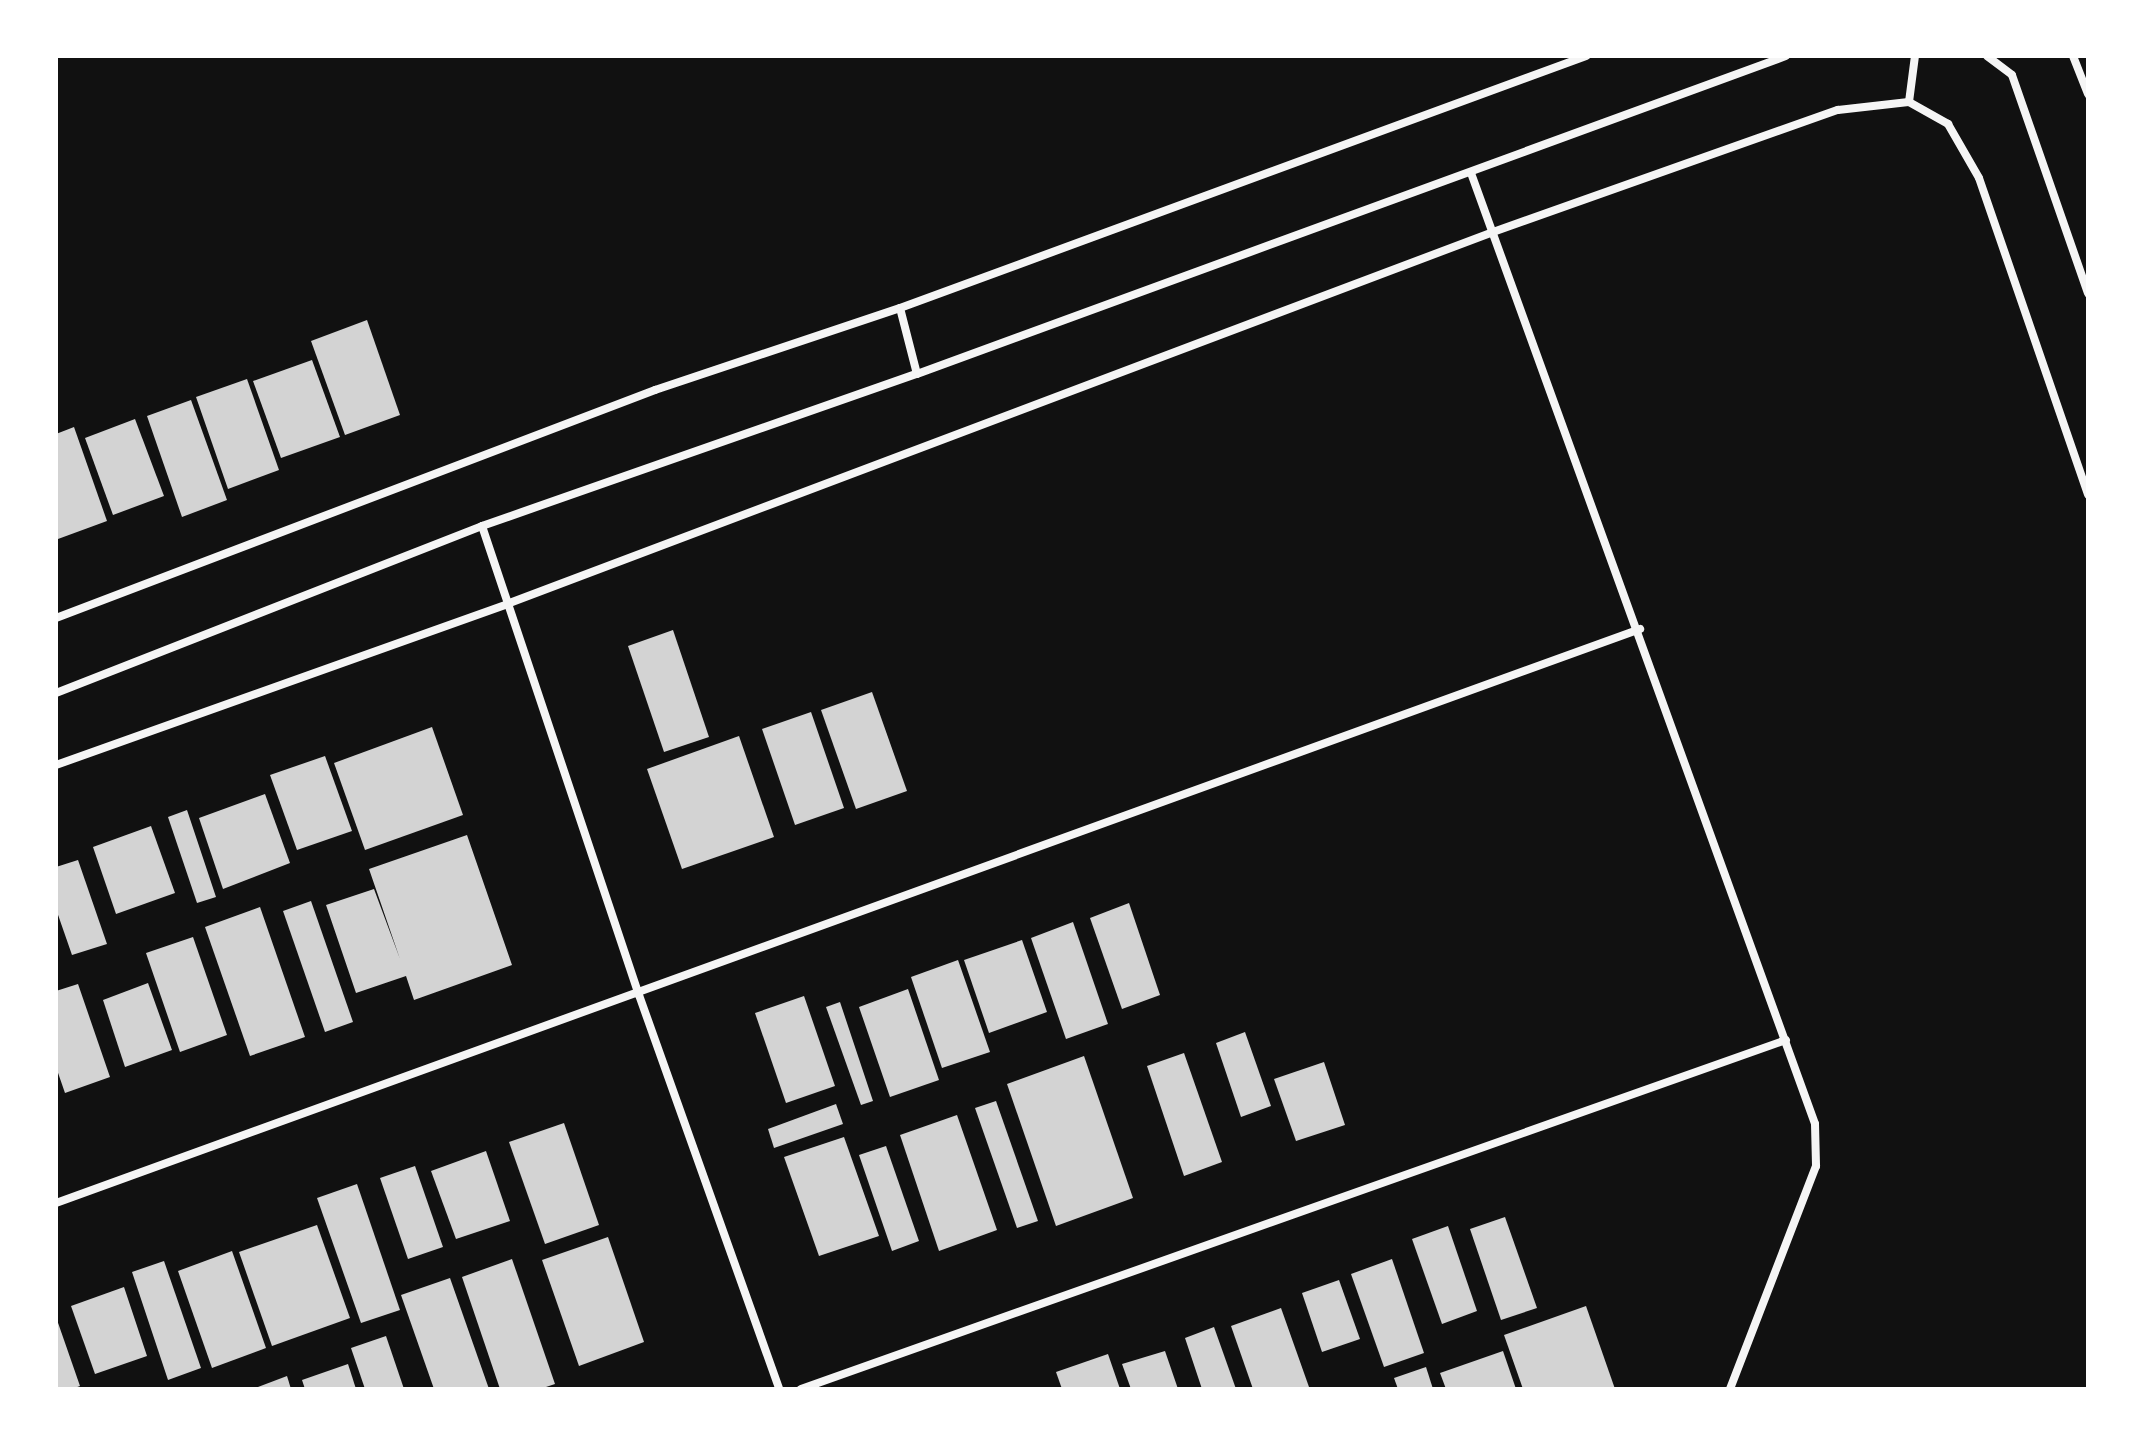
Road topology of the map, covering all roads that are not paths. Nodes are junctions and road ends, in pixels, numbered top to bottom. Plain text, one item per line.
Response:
1 (1586, 56) edge
2 (1786, 56) edge
3 (1915, 56) edge
4 (1987, 56) edge
5 (2073, 56) edge
6 (2088, 94) edge
7 (1909, 102) junction
8 (1471, 173) junction
9 (1493, 232) junction
10 (2088, 293) edge
11 (900, 308) junction
12 (917, 374) junction
13 (2088, 495) edge
14 (482, 526) junction
15 (507, 604) junction
16 (56, 618) edge
17 (1640, 629) junction
18 (56, 693) edge
19 (56, 765) edge
20 (639, 995) junction
21 (1786, 1040) junction
22 (56, 1203) edge
23 (779, 1389) edge
24 (801, 1389) edge
25 (1730, 1389) edge

1 - 11 street
2 - 8 street
3 - 7 street
4 - 10 street
5 - 6 street
7 - 9 street
7 - 13 street
8 - 9 street
8 - 12 street
9 - 15 street
9 - 17 street
11 - 12 street
11 - 16 street
12 - 14 street
14 - 15 street
14 - 18 street
15 - 19 street
15 - 20 street
17 - 20 street
17 - 21 street
20 - 22 street
20 - 23 street
21 - 24 street
21 - 25 street

